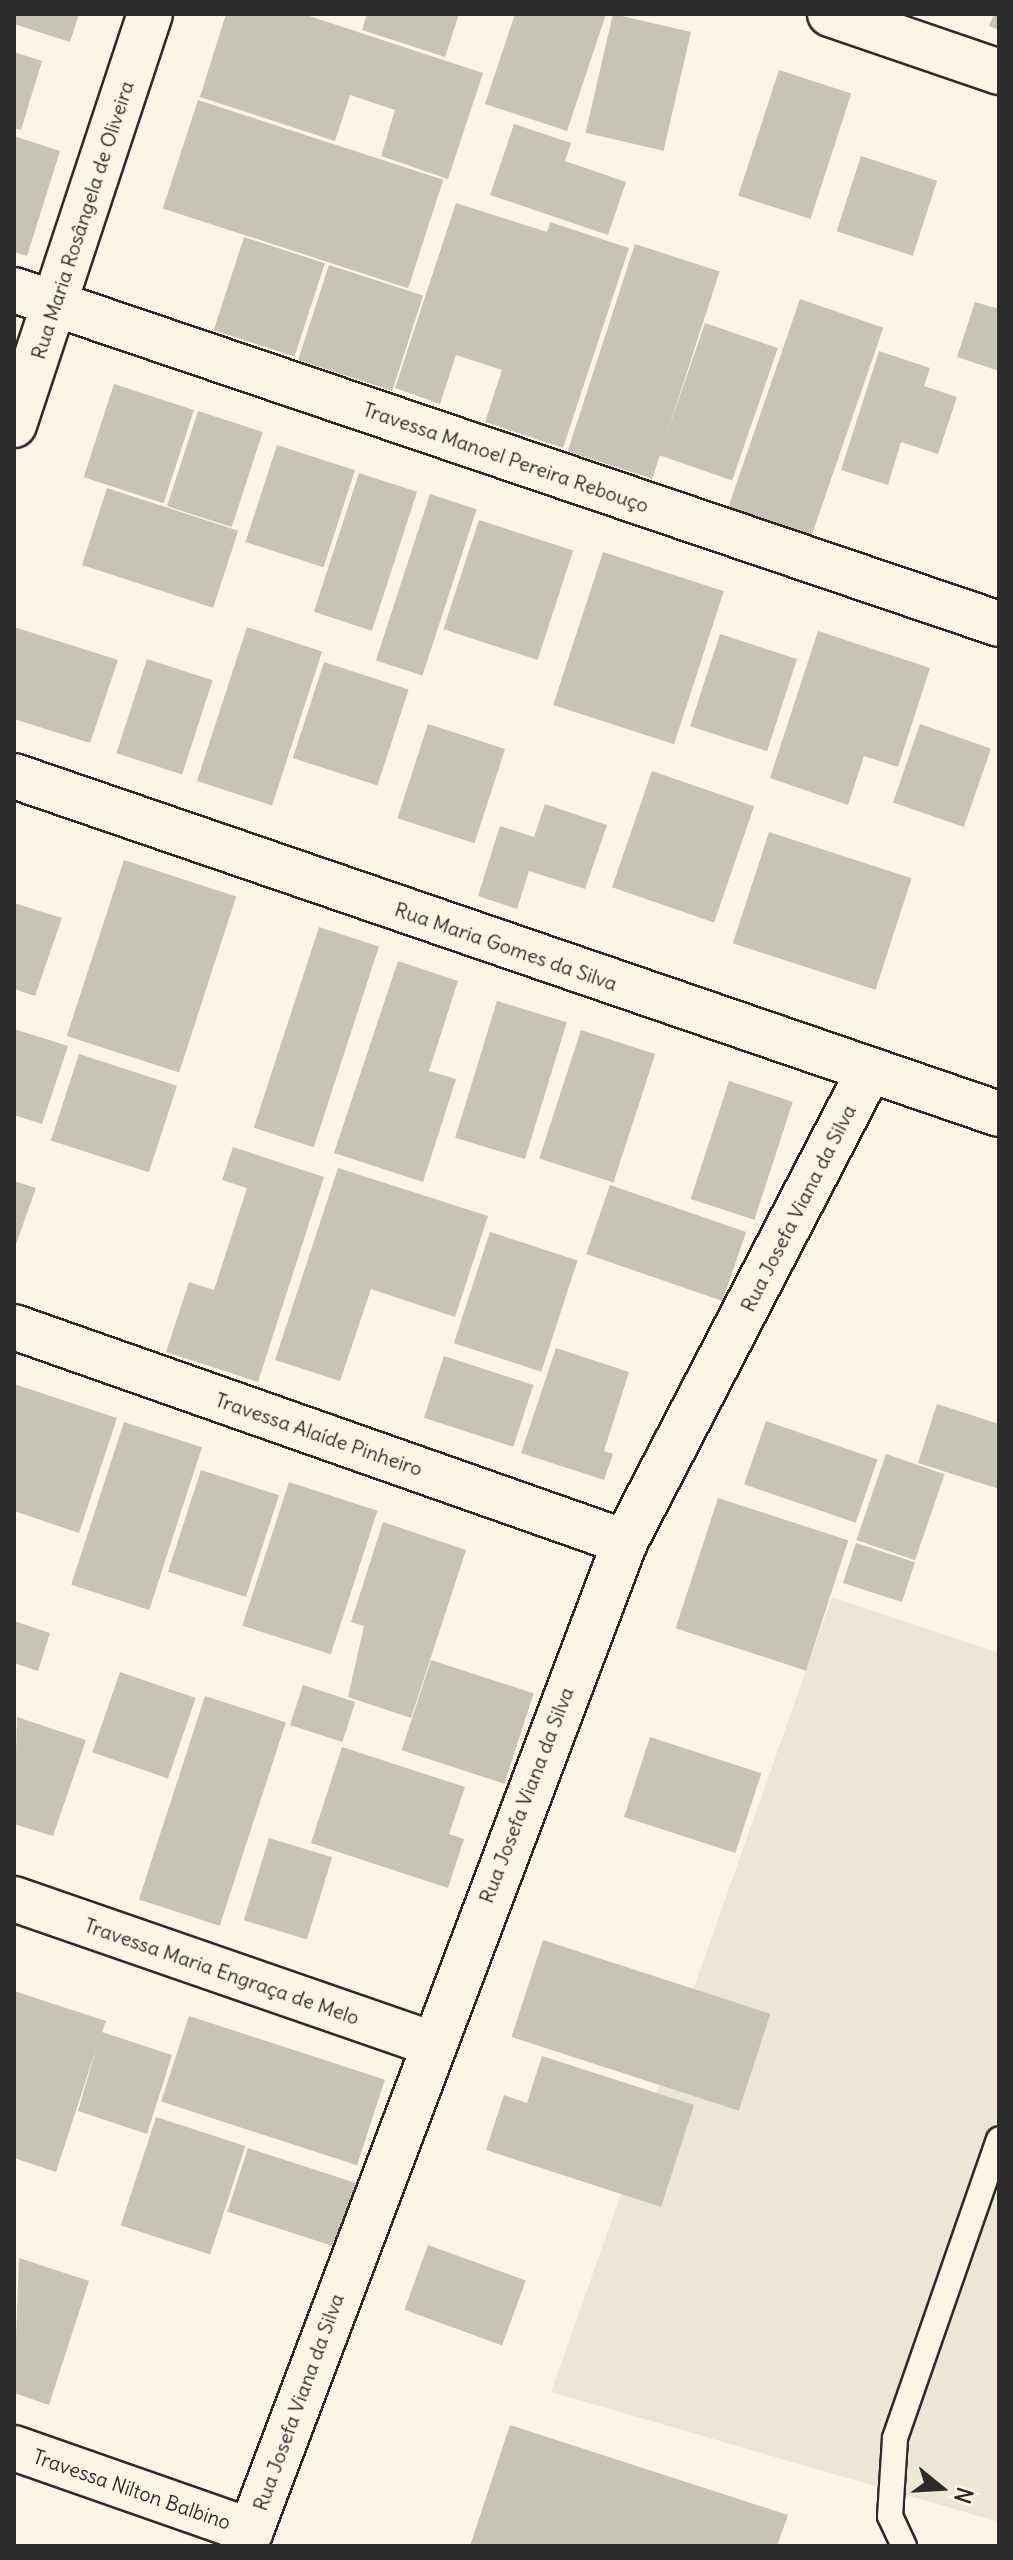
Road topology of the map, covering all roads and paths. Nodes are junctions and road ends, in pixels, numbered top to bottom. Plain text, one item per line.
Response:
1 (150, 14) edge
2 (830, 14) edge
3 (999, 72) edge
4 (14, 290) edge
5 (55, 304) junction
6 (14, 425) edge
7 (999, 624) edge
8 (14, 776) edge
9 (869, 1071) junction
10 (999, 1114) edge
11 (14, 1327) edge
12 (625, 1542) junction
13 (14, 1899) edge
14 (430, 2043) junction
15 (999, 2140) edge
16 (14, 2448) edge
17 (248, 2538) edge
18 (904, 2546) edge

1 - 5 street, Rua Maria Rosângela de Oliveira
2 - 3 street
4 - 5 street, Travessa Manoel Pereira Rebouço
5 - 6 street, Rua Maria Rosângela de Oliveira
5 - 7 street, Travessa Manoel Pereira Rebouço
8 - 9 street, Rua Maria Gomes da Silva
9 - 10 street, Rua Maria Gomes da Silva
9 - 12 street, Rua Josefa Viana da Silva
11 - 12 street, Travessa Alaíde Pinheiro
12 - 14 street, Rua Josefa Viana da Silva
13 - 14 street, Travessa Maria Engraça de Melo
14 - 17 street, Rua Josefa Viana da Silva
15 - 18 lane
16 - 17 street, Travessa Nilton Balbino

